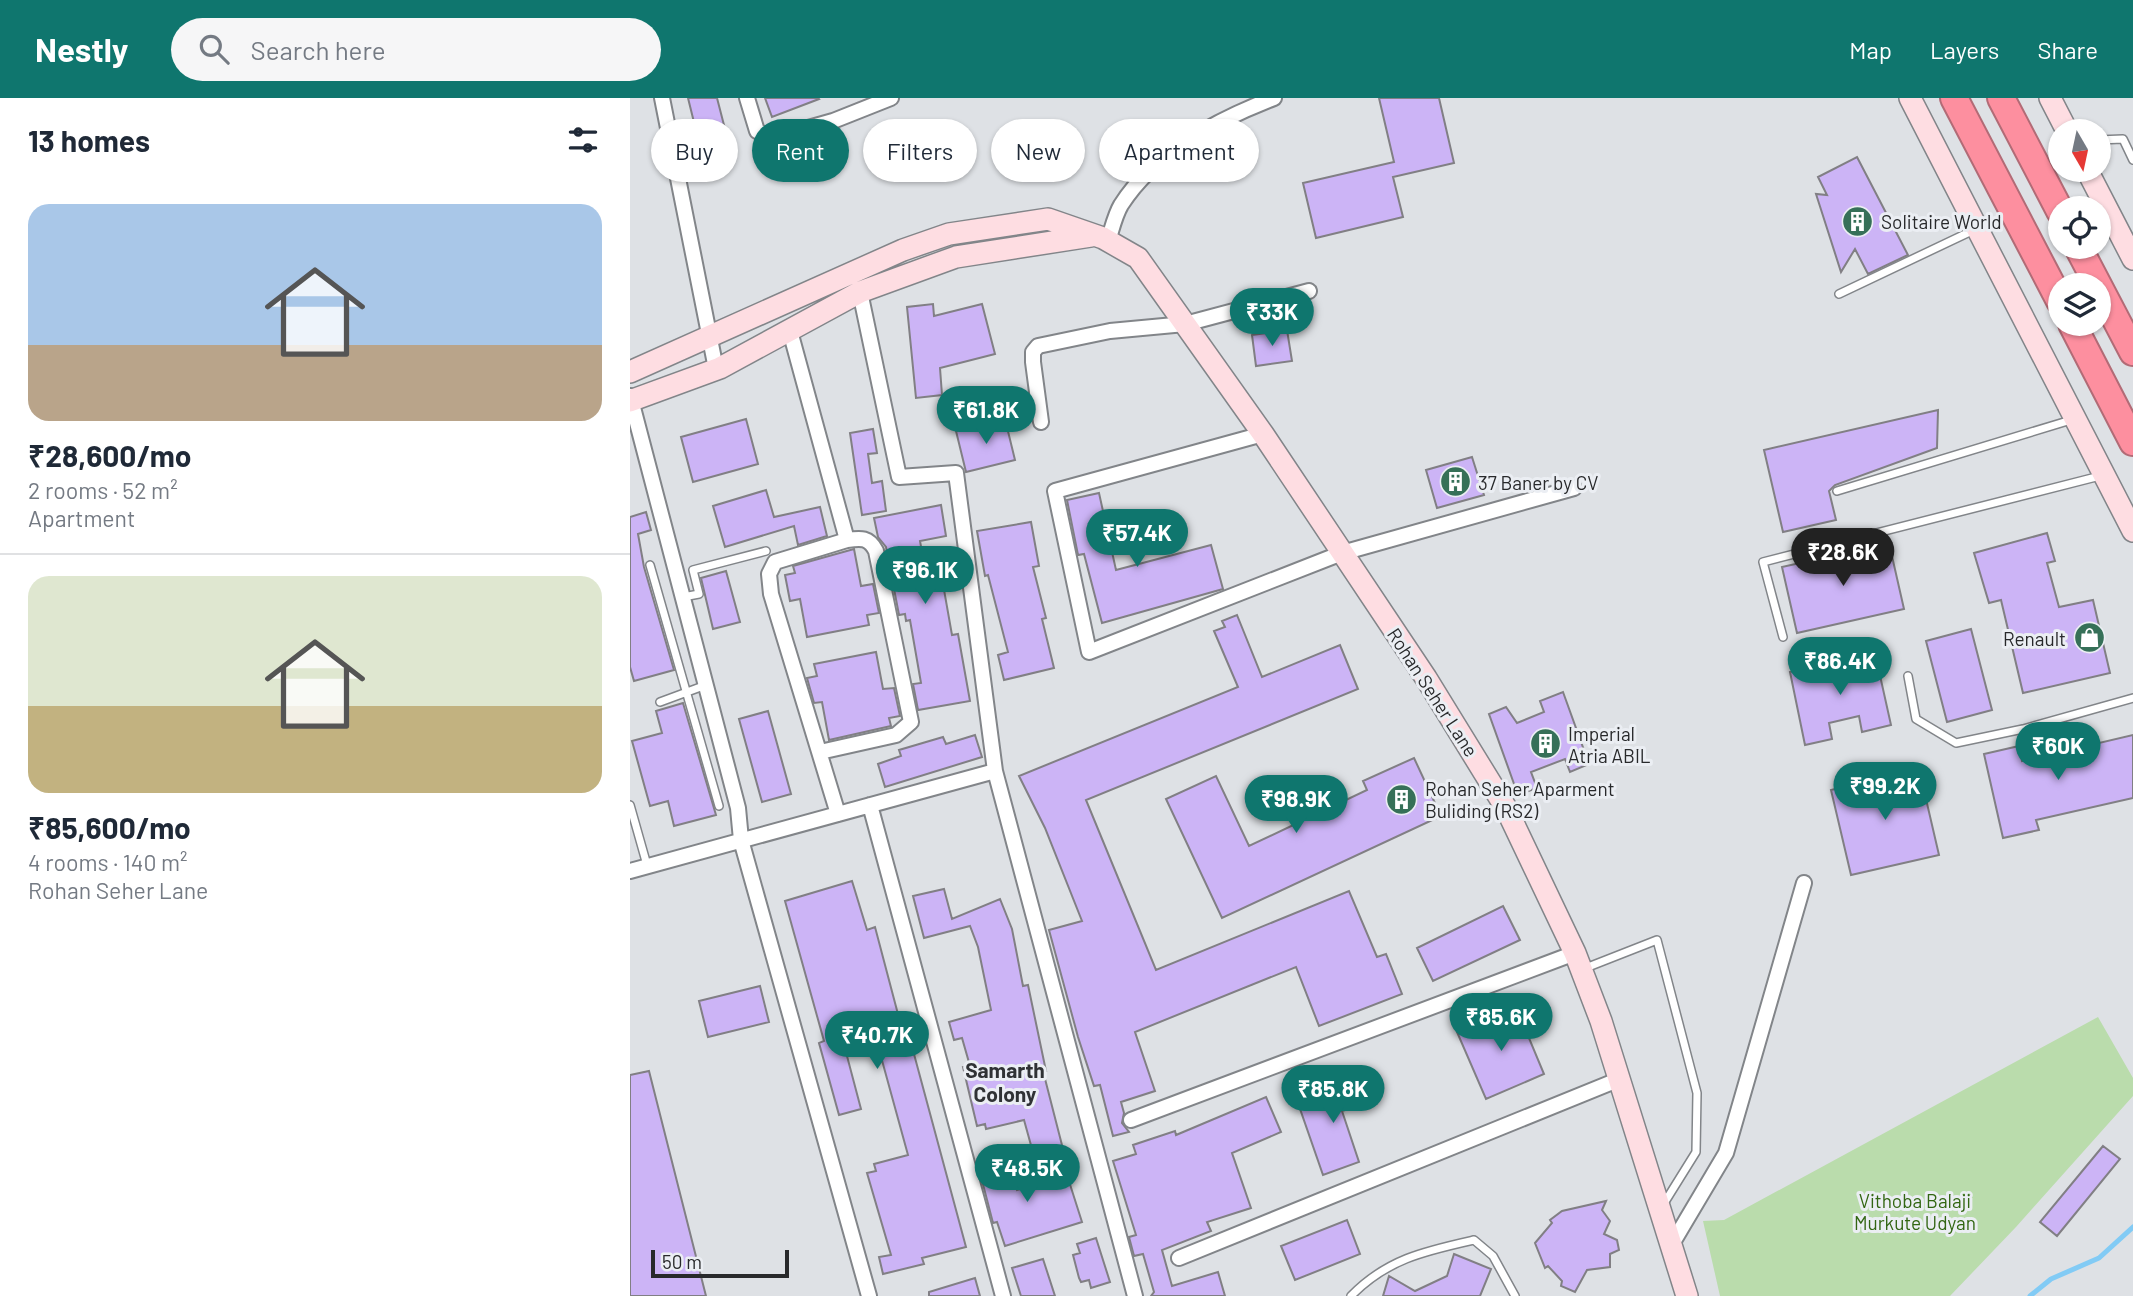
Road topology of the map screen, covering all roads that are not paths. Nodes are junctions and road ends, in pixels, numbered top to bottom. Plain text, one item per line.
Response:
1 (662, 98) edge
2 (747, 98) edge
3 (891, 98) edge
4 (1274, 98) edge
5 (1910, 98) edge
6 (1954, 98) edge
7 (2001, 98) edge
8 (2050, 98) edge
9 (2061, 119) edge
10 (2111, 139) edge
11 (2133, 160) edge
12 (2094, 182) edge
13 (2052, 196) edge
14 (1977, 229) junction
15 (2128, 237) edge
16 (1100, 238) junction
17 (2084, 259) edge
18 (2133, 259) edge
19 (2048, 278) edge
20 (1309, 291) dead end
21 (860, 292) junction
22 (1839, 294) dead end
23 (1185, 324) junction
24 (790, 331) junction
25 (2078, 336) edge
26 (710, 338) junction
27 (2133, 352) edge
28 (716, 369) junction
29 (630, 372) edge
30 (630, 399) edge
31 (2075, 418) junction
32 (1041, 422) dead end
33 (1263, 435) junction
34 (2133, 442) edge
35 (2104, 475) junction
36 (1574, 488) dead end
37 (1838, 491) dead end
38 (2133, 531) edge
39 (847, 540) junction
40 (766, 551) dead end
41 (1342, 553) junction
42 (650, 565) dead end
43 (682, 597) junction
44 (1783, 637) dead end
45 (1908, 676) dead end
46 (706, 685) junction
47 (687, 692) junction
48 (2133, 698) edge
49 (660, 702) dead end
50 (820, 752) junction
51 (995, 771) junction
52 (870, 805) junction
53 (630, 806) edge
54 (719, 806) dead end
55 (838, 814) junction
56 (741, 840) junction
57 (647, 866) junction
58 (630, 871) edge
59 (1804, 883) dead end
60 (1578, 961) junction
61 (1620, 1079) junction
62 (1131, 1120) dead end
63 (1660, 1208) junction
64 (1672, 1244) junction
65 (1179, 1258) dead end
66 (869, 1296) edge
67 (1003, 1296) edge
68 (1135, 1296) edge
69 (1351, 1296) edge
70 (1515, 1296) edge
71 (1686, 1296) edge

1 - 26 street
2 - 3 street
4 - 16 street
5 - 14 street
6 - 19 highway
7 - 13 highway
8 - 9 street
10 - 11 lane
12 - 15 street
14 - 22 lane
14 - 31 street
15 - 18 street
16 - 21 street
16 - 23 street, Rohan Seher Lane
16 - 26 street, Rohan Seher Lane
17 - 27 highway
20 - 23 street
21 - 24 street
21 - 51 street
23 - 32 street
23 - 33 street, Rohan Seher Lane
24 - 28 street
24 - 39 street
25 - 34 highway
26 - 28 street
26 - 29 street, Rohan Seher Lane
28 - 30 street
30 - 43 street
31 - 35 street
31 - 37 lane
33 - 41 street, Rohan Seher Lane
33 - 41 street
35 - 38 street
35 - 44 lane
36 - 41 street
39 - 50 street
39 - 50 street
40 - 43 lane
41 - 60 street, Rohan Seher Lane
42 - 47 lane
43 - 46 street
45 - 48 lane
46 - 47 lane
46 - 56 street
47 - 49 lane
47 - 54 lane
50 - 55 street
51 - 52 street
51 - 68 street
52 - 55 street
52 - 67 street
53 - 57 lane
55 - 56 street
56 - 57 street
56 - 66 street
57 - 58 street
59 - 64 street
60 - 61 street, Rohan Seher Lane
60 - 62 street
60 - 63 lane
61 - 63 street, Rohan Seher Lane
61 - 65 street
63 - 64 street, Rohan Seher Lane
64 - 71 street, Rohan Seher Lane
69 - 70 lane

